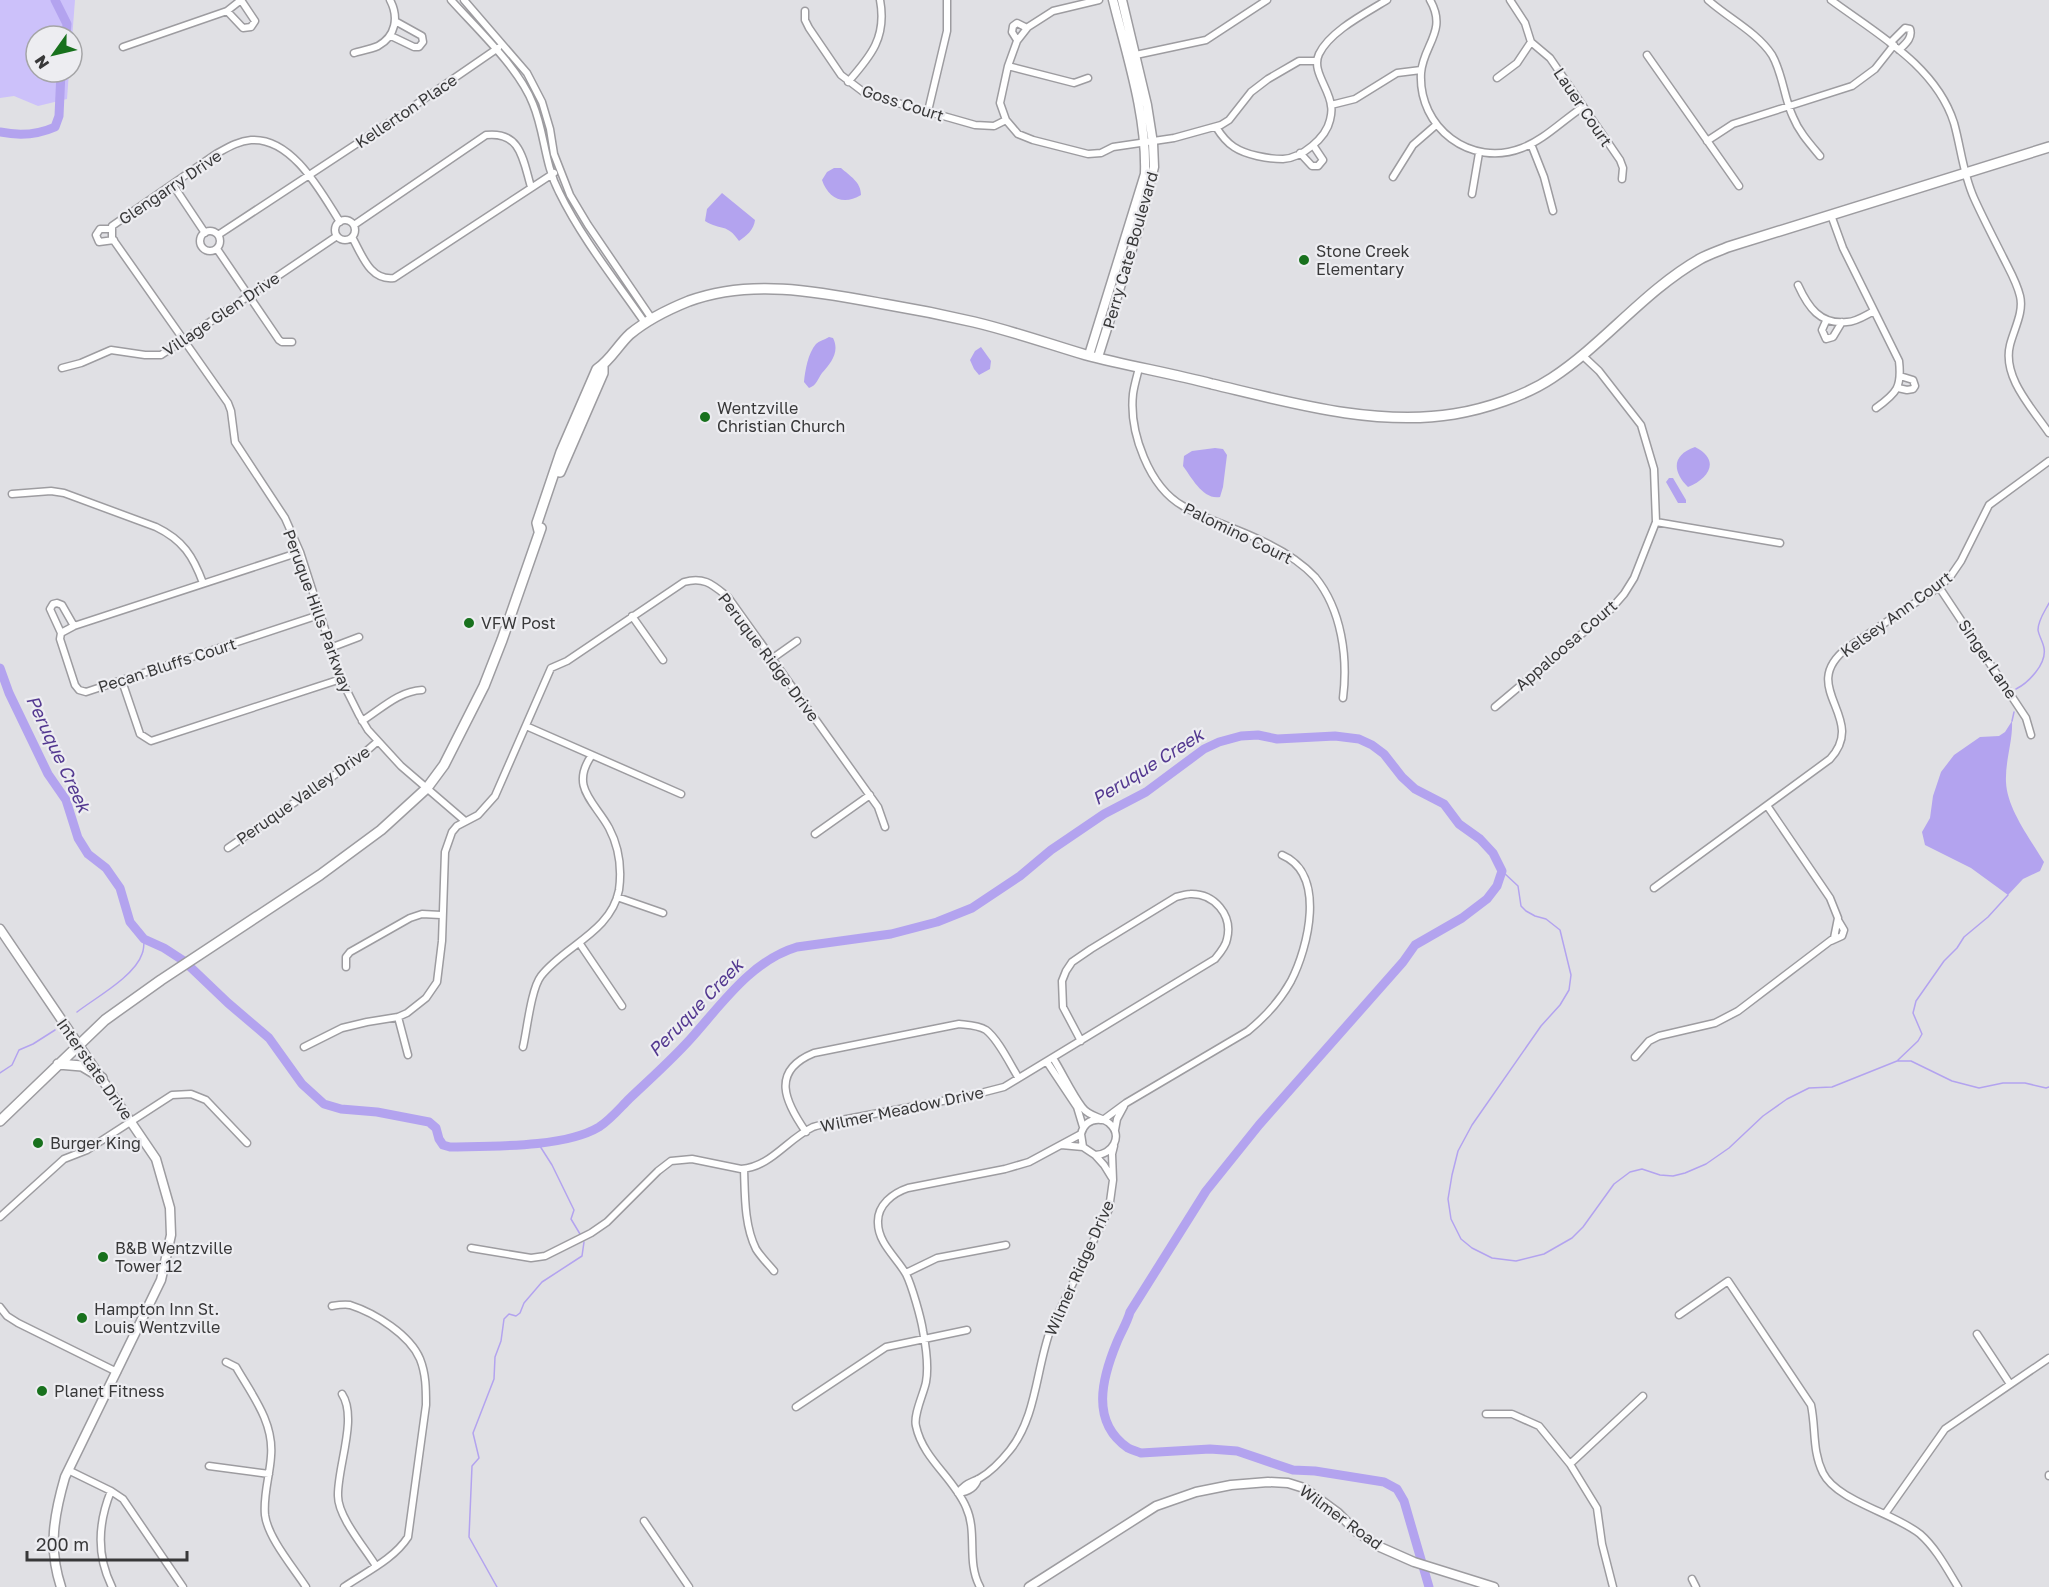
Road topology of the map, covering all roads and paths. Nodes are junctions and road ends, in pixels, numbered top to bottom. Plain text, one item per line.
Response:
1 (241, 0) edge
2 (390, 0) edge
3 (451, 0) edge
4 (464, 0) edge
5 (880, 0) edge
6 (947, 0) edge
7 (1099, 0) edge
8 (1113, 0) edge
9 (1122, 0) edge
10 (1267, 0) edge
11 (1387, 0) edge
12 (1430, 0) edge
13 (1510, 0) edge
14 (1708, 0) edge
15 (1832, 0) edge
16 (1075, 3) edge
17 (227, 10) junction
18 (805, 11) dead end
19 (395, 21) junction
20 (1028, 28) junction
21 (391, 36) junction
22 (1017, 40) junction
23 (1531, 42) junction
24 (504, 46) junction
25 (1895, 46) junction
26 (123, 47) dead end
27 (495, 49) junction
28 (354, 52) dead end
29 (1647, 55) dead end
30 (1131, 56) junction
31 (1317, 61) junction
32 (1008, 66) junction
33 (1421, 70) junction
34 (1088, 78) dead end
35 (1497, 78) dead end
36 (848, 82) junction
37 (1331, 105) junction
38 (1789, 107) junction
39 (1583, 108) junction
40 (928, 111) junction
41 (1006, 120) junction
42 (1436, 125) junction
43 (1216, 127) junction
44 (1707, 141) junction
45 (1149, 143) junction
46 (1531, 144) junction
47 (1313, 145) junction
48 (2049, 147) edge
49 (1300, 153) junction
50 (1479, 153) junction
51 (1820, 156) dead end
52 (559, 168) junction
53 (1965, 172) junction
54 (309, 175) junction
55 (552, 176) junction
56 (1393, 177) dead end
57 (1622, 179) dead end
58 (173, 185) junction
59 (1739, 186) dead end
60 (531, 187) junction
61 (1472, 194) dead end
62 (1553, 211) dead end
63 (1831, 215) junction
64 (340, 222) junction
65 (354, 225) junction
66 (112, 231) junction
67 (205, 232) junction
68 (218, 235) junction
69 (337, 236) junction
70 (352, 237) junction
71 (114, 240) junction
72 (217, 249) junction
73 (1798, 285) dead end
74 (248, 296) junction
75 (1874, 311) junction
76 (649, 321) junction
77 (1826, 321) junction
78 (1842, 322) junction
79 (184, 340) junction
80 (292, 342) dead end
81 (1582, 355) junction
82 (1094, 356) junction
83 (62, 368) dead end
84 (1139, 368) junction
85 (1900, 376) junction
86 (1898, 388) junction
87 (1876, 408) dead end
88 (2049, 433) edge
89 (2049, 460) edge
90 (12, 494) dead end
91 (1656, 522) junction
92 (1780, 543) dead end
93 (300, 552) junction
94 (203, 583) junction
95 (1939, 586) junction
96 (319, 615) junction
97 (632, 616) junction
98 (74, 626) junction
99 (61, 633) junction
100 (359, 637) dead end
101 (797, 641) dead end
102 (330, 648) junction
103 (773, 658) junction
104 (663, 660) dead end
105 (341, 679) junction
106 (122, 681) junction
107 (422, 690) dead end
108 (1343, 698) dead end
109 (1495, 707) dead end
110 (362, 721) junction
111 (526, 726) junction
112 (2031, 735) dead end
113 (378, 741) junction
114 (592, 755) junction
115 (427, 788) junction
116 (681, 794) dead end
117 (870, 795) junction
118 (1768, 807) junction
119 (465, 821) junction
120 (885, 827) dead end
121 (815, 834) dead end
122 (228, 848) dead end
123 (1282, 855) dead end
124 (1654, 888) dead end
125 (617, 897) junction
126 (663, 913) dead end
127 (441, 915) junction
128 (0, 929) edge
129 (580, 944) junction
130 (346, 967) dead end
131 (622, 1006) dead end
132 (398, 1017) junction
133 (1081, 1041) junction
134 (79, 1044) junction
135 (304, 1047) dead end
136 (523, 1047) dead end
137 (408, 1055) dead end
138 (1635, 1057) dead end
139 (1053, 1058) junction
140 (1047, 1062) junction
141 (58, 1064) junction
142 (1018, 1077) junction
143 (102, 1078) junction
144 (1126, 1103) junction
145 (0, 1120) edge
146 (1102, 1120) junction
147 (132, 1121) junction
148 (1082, 1130) junction
149 (1115, 1131) junction
150 (806, 1132) junction
151 (247, 1143) dead end
152 (1060, 1144) junction
153 (1114, 1146) junction
154 (1083, 1147) junction
155 (1095, 1155) junction
156 (744, 1169) junction
157 (1113, 1180) junction
158 (0, 1217) edge
159 (1006, 1245) dead end
160 (471, 1248) dead end
161 (774, 1271) dead end
162 (906, 1273) junction
163 (332, 1306) dead end
164 (0, 1307) edge
165 (1679, 1315) dead end
166 (967, 1330) dead end
167 (1977, 1334) dead end
168 (924, 1339) junction
169 (2049, 1358) edge
170 (226, 1362) dead end
171 (117, 1372) junction
172 (2010, 1384) junction
173 (342, 1394) dead end
174 (1643, 1396) dead end
175 (796, 1407) dead end
176 (1486, 1414) dead end
177 (1570, 1464) junction
178 (209, 1466) dead end
179 (68, 1470) junction
180 (269, 1474) junction
181 (111, 1491) junction
182 (958, 1493) junction
183 (1885, 1514) junction
184 (644, 1521) dead end
185 (376, 1566) junction
186 (1692, 1579) dead end
187 (61, 1587) edge
188 (112, 1587) edge
189 (183, 1587) edge
190 (306, 1587) edge
191 (344, 1587) edge
192 (689, 1587) edge
193 (980, 1587) edge
194 (1029, 1587) edge
195 (1494, 1587) edge
196 (1613, 1587) edge
197 (1696, 1587) edge
198 (1958, 1587) edge

1 - 17 street
1 - 17 street
2 - 19 street
3 - 27 street
4 - 24 street
5 - 36 street
6 - 40 street
7 - 16 street
8 - 30 street, Perry Cate Boulevard
9 - 30 street, Perry Cate Boulevard
10 - 30 street
11 - 31 street
12 - 33 street
13 - 23 street
14 - 38 street
15 - 25 street
16 - 20 street
17 - 26 street
18 - 36 street, Goss Court
19 - 21 street
19 - 21 street
20 - 22 street
20 - 22 street
21 - 28 street
22 - 32 street
23 - 35 street
23 - 39 street, Lauer Court
24 - 27 street, Kellerton Place
24 - 52 street
25 - 38 street
25 - 53 street
27 - 54 street, Kellerton Place
27 - 55 street
29 - 44 street
30 - 45 street, Perry Cate Boulevard
31 - 37 street
31 - 43 street
32 - 34 street
32 - 41 street
33 - 37 street
33 - 42 street
36 - 40 street, Goss Court
37 - 47 street
38 - 44 street
38 - 51 street
39 - 46 street
39 - 57 street, Lauer Court
40 - 41 street, Goss Court
41 - 45 street
42 - 50 street
42 - 56 street
43 - 45 street
43 - 49 street
44 - 59 street
45 - 82 street, Perry Cate Boulevard
46 - 50 street
46 - 62 street
47 - 49 street
47 - 49 street
48 - 53 main road
50 - 61 street
52 - 55 street
52 - 76 street
53 - 63 main road
53 - 88 street
54 - 58 street, Glengarry Drive
54 - 64 street, Glengarry Drive
54 - 68 street, Kellerton Place
55 - 60 street
55 - 76 street
58 - 66 street, Glengarry Drive
58 - 67 street
60 - 65 street
60 - 70 street
63 - 75 street
63 - 81 main road
64 - 65 street
64 - 69 street
65 - 70 street
66 - 71 street, Peruque Hills Parkway
66 - 71 street, Peruque Hills Parkway
67 - 68 street
67 - 72 street
68 - 72 street
69 - 70 street
69 - 74 street, Village Glen Drive
71 - 79 street, Peruque Hills Parkway
72 - 74 street
73 - 77 street
74 - 79 street, Village Glen Drive
74 - 80 street
75 - 78 street
75 - 85 street
76 - 82 main road
76 - 115 main road
77 - 78 street
77 - 78 street
79 - 83 street, Village Glen Drive
79 - 93 street, Peruque Hills Parkway
81 - 84 main road
81 - 91 street, Appaloosa Court
82 - 84 main road
84 - 108 street, Palomino Court
85 - 86 street
85 - 86 street
86 - 87 street
89 - 95 street, Kelsey Ann Court
90 - 94 street
91 - 92 street
91 - 109 street, Appaloosa Court
93 - 94 street
93 - 96 street, Peruque Hills Parkway
94 - 98 street
95 - 112 street, Singer Lane
95 - 118 street, Kelsey Ann Court
96 - 102 street, Peruque Hills Parkway
96 - 106 street, Pecan Bluffs Court
97 - 103 street, Peruque Ridge Drive
97 - 104 street
97 - 111 street, Peruque Ridge Drive
98 - 99 street
98 - 99 street
99 - 106 street, Pecan Bluffs Court
100 - 102 street
101 - 103 street
102 - 105 street, Peruque Hills Parkway
103 - 117 street, Peruque Ridge Drive
105 - 106 street
105 - 110 street, Peruque Hills Parkway
107 - 110 street
110 - 113 street, Peruque Hills Parkway
111 - 114 street
111 - 119 street, Peruque Ridge Drive
113 - 115 street, Peruque Hills Parkway
113 - 122 street, Peruque Valley Drive
114 - 116 street
114 - 125 street
115 - 119 street, Peruque Hills Parkway
115 - 134 main road
117 - 120 street, Peruque Ridge Drive
117 - 121 street
118 - 124 street, Kelsey Ann Court
118 - 138 street
119 - 127 street, Peruque Ridge Drive
123 - 144 street
125 - 126 street
125 - 129 street
127 - 130 street
127 - 132 street, Peruque Ridge Drive
128 - 134 street, Interstate Drive
129 - 131 street
129 - 136 street
132 - 135 street, Peruque Ridge Drive
132 - 137 street
133 - 133 street, Wilmer Meadow Drive
133 - 139 street, Wilmer Meadow Drive
134 - 141 main road
134 - 143 street, Interstate Drive
139 - 140 street, Wilmer Meadow Drive
139 - 146 street
140 - 142 street, Wilmer Meadow Drive
140 - 148 street
141 - 143 main road
141 - 145 main road
142 - 150 street, Wilmer Meadow Drive
142 - 150 street
143 - 147 street, Interstate Drive
144 - 146 street
144 - 149 street
146 - 148 street
146 - 149 street
147 - 151 street
147 - 158 street
147 - 171 street, Interstate Drive
148 - 152 street
148 - 154 street
149 - 153 street
150 - 156 street, Wilmer Meadow Drive
152 - 154 street
152 - 162 street
153 - 155 street
153 - 157 street, Wilmer Ridge Drive
154 - 155 street
155 - 157 street, Wilmer Ridge Drive
156 - 160 street
156 - 161 street
157 - 182 street, Wilmer Ridge Drive
159 - 162 street
162 - 168 street
163 - 185 street
164 - 171 street
165 - 183 street
166 - 168 street
167 - 172 street
168 - 175 street
168 - 182 street
169 - 172 street
170 - 180 street
171 - 179 street, Interstate Drive
172 - 183 street
173 - 185 street
174 - 177 street
176 - 177 street
177 - 196 street
178 - 180 street
179 - 181 street
179 - 187 street, Interstate Drive
180 - 190 street
181 - 188 street
181 - 189 street
182 - 193 street
183 - 198 street
184 - 192 street
185 - 191 street
186 - 197 street
194 - 195 street, Wilmer Road

